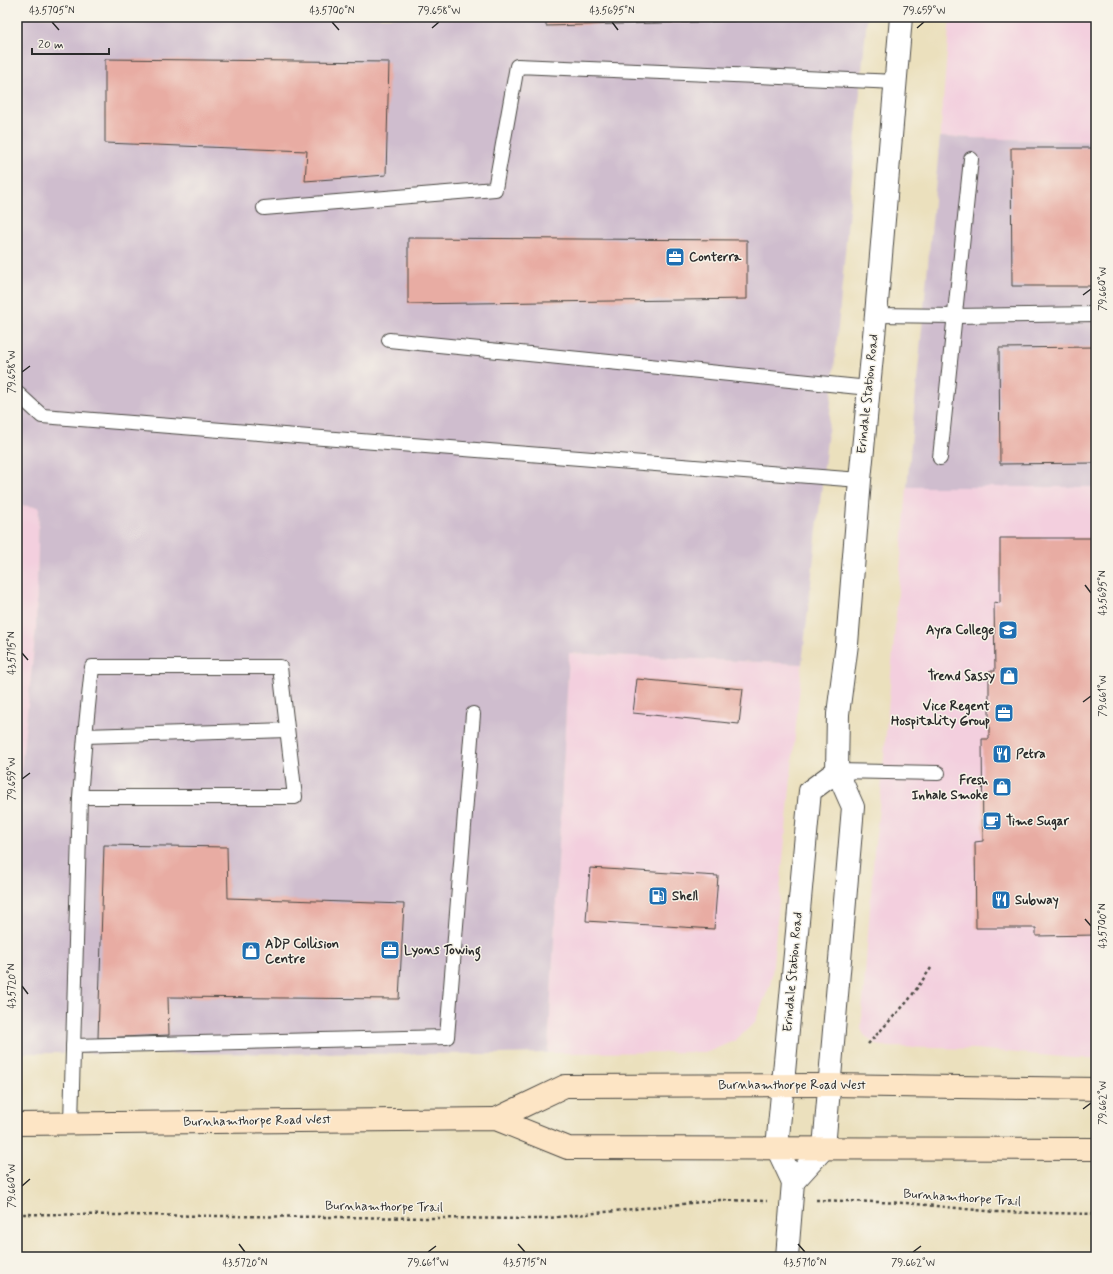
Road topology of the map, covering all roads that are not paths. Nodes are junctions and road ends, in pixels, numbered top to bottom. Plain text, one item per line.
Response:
1 (901, 17) edge
2 (897, 82) junction
3 (971, 159) dead end
4 (264, 208) dead end
5 (1096, 314) edge
6 (876, 315) junction
7 (955, 316) junction
8 (390, 340) dead end
9 (869, 388) junction
10 (17, 393) edge
11 (940, 458) dead end
12 (860, 480) junction
13 (473, 714) dead end
14 (287, 730) junction
15 (85, 736) junction
16 (837, 771) junction
17 (938, 773) dead end
18 (80, 797) junction
19 (73, 1046) junction
20 (782, 1085) junction
21 (829, 1085) junction
22 (1096, 1089) edge
23 (496, 1119) junction
24 (71, 1123) junction
25 (17, 1124) edge
26 (777, 1148) junction
27 (824, 1148) junction
28 (1096, 1148) edge
29 (793, 1182) junction
30 (787, 1257) edge

1 - 2 street, Erindale Station Road
2 - 4 lane
2 - 6 street, Erindale Station Road
3 - 7 lane
5 - 7 lane
6 - 7 lane
6 - 9 street, Erindale Station Road
7 - 11 lane
8 - 9 lane
9 - 12 street, Erindale Station Road
10 - 12 lane
12 - 16 street, Erindale Station Road
13 - 19 lane
14 - 15 lane
14 - 15 lane
14 - 18 lane
15 - 18 lane
16 - 17 lane
16 - 20 street, Erindale Station Road
16 - 21 street, Erindale Station Road
18 - 19 lane
19 - 24 lane
20 - 21 main road, Burnhamthorpe Road West
20 - 23 main road, Burnhamthorpe Road West
20 - 26 street, Erindale Station Road
21 - 22 main road, Burnhamthorpe Road West
21 - 27 street, Erindale Station Road
23 - 24 main road, Burnhamthorpe Road West
23 - 26 main road, Burnhamthorpe Road West
24 - 25 main road, Burnhamthorpe Road West
26 - 27 main road, Burnhamthorpe Road West
26 - 29 street, Erindale Station Road
27 - 28 main road, Burnhamthorpe Road West
27 - 29 street
29 - 30 street, Erindale Station Road

